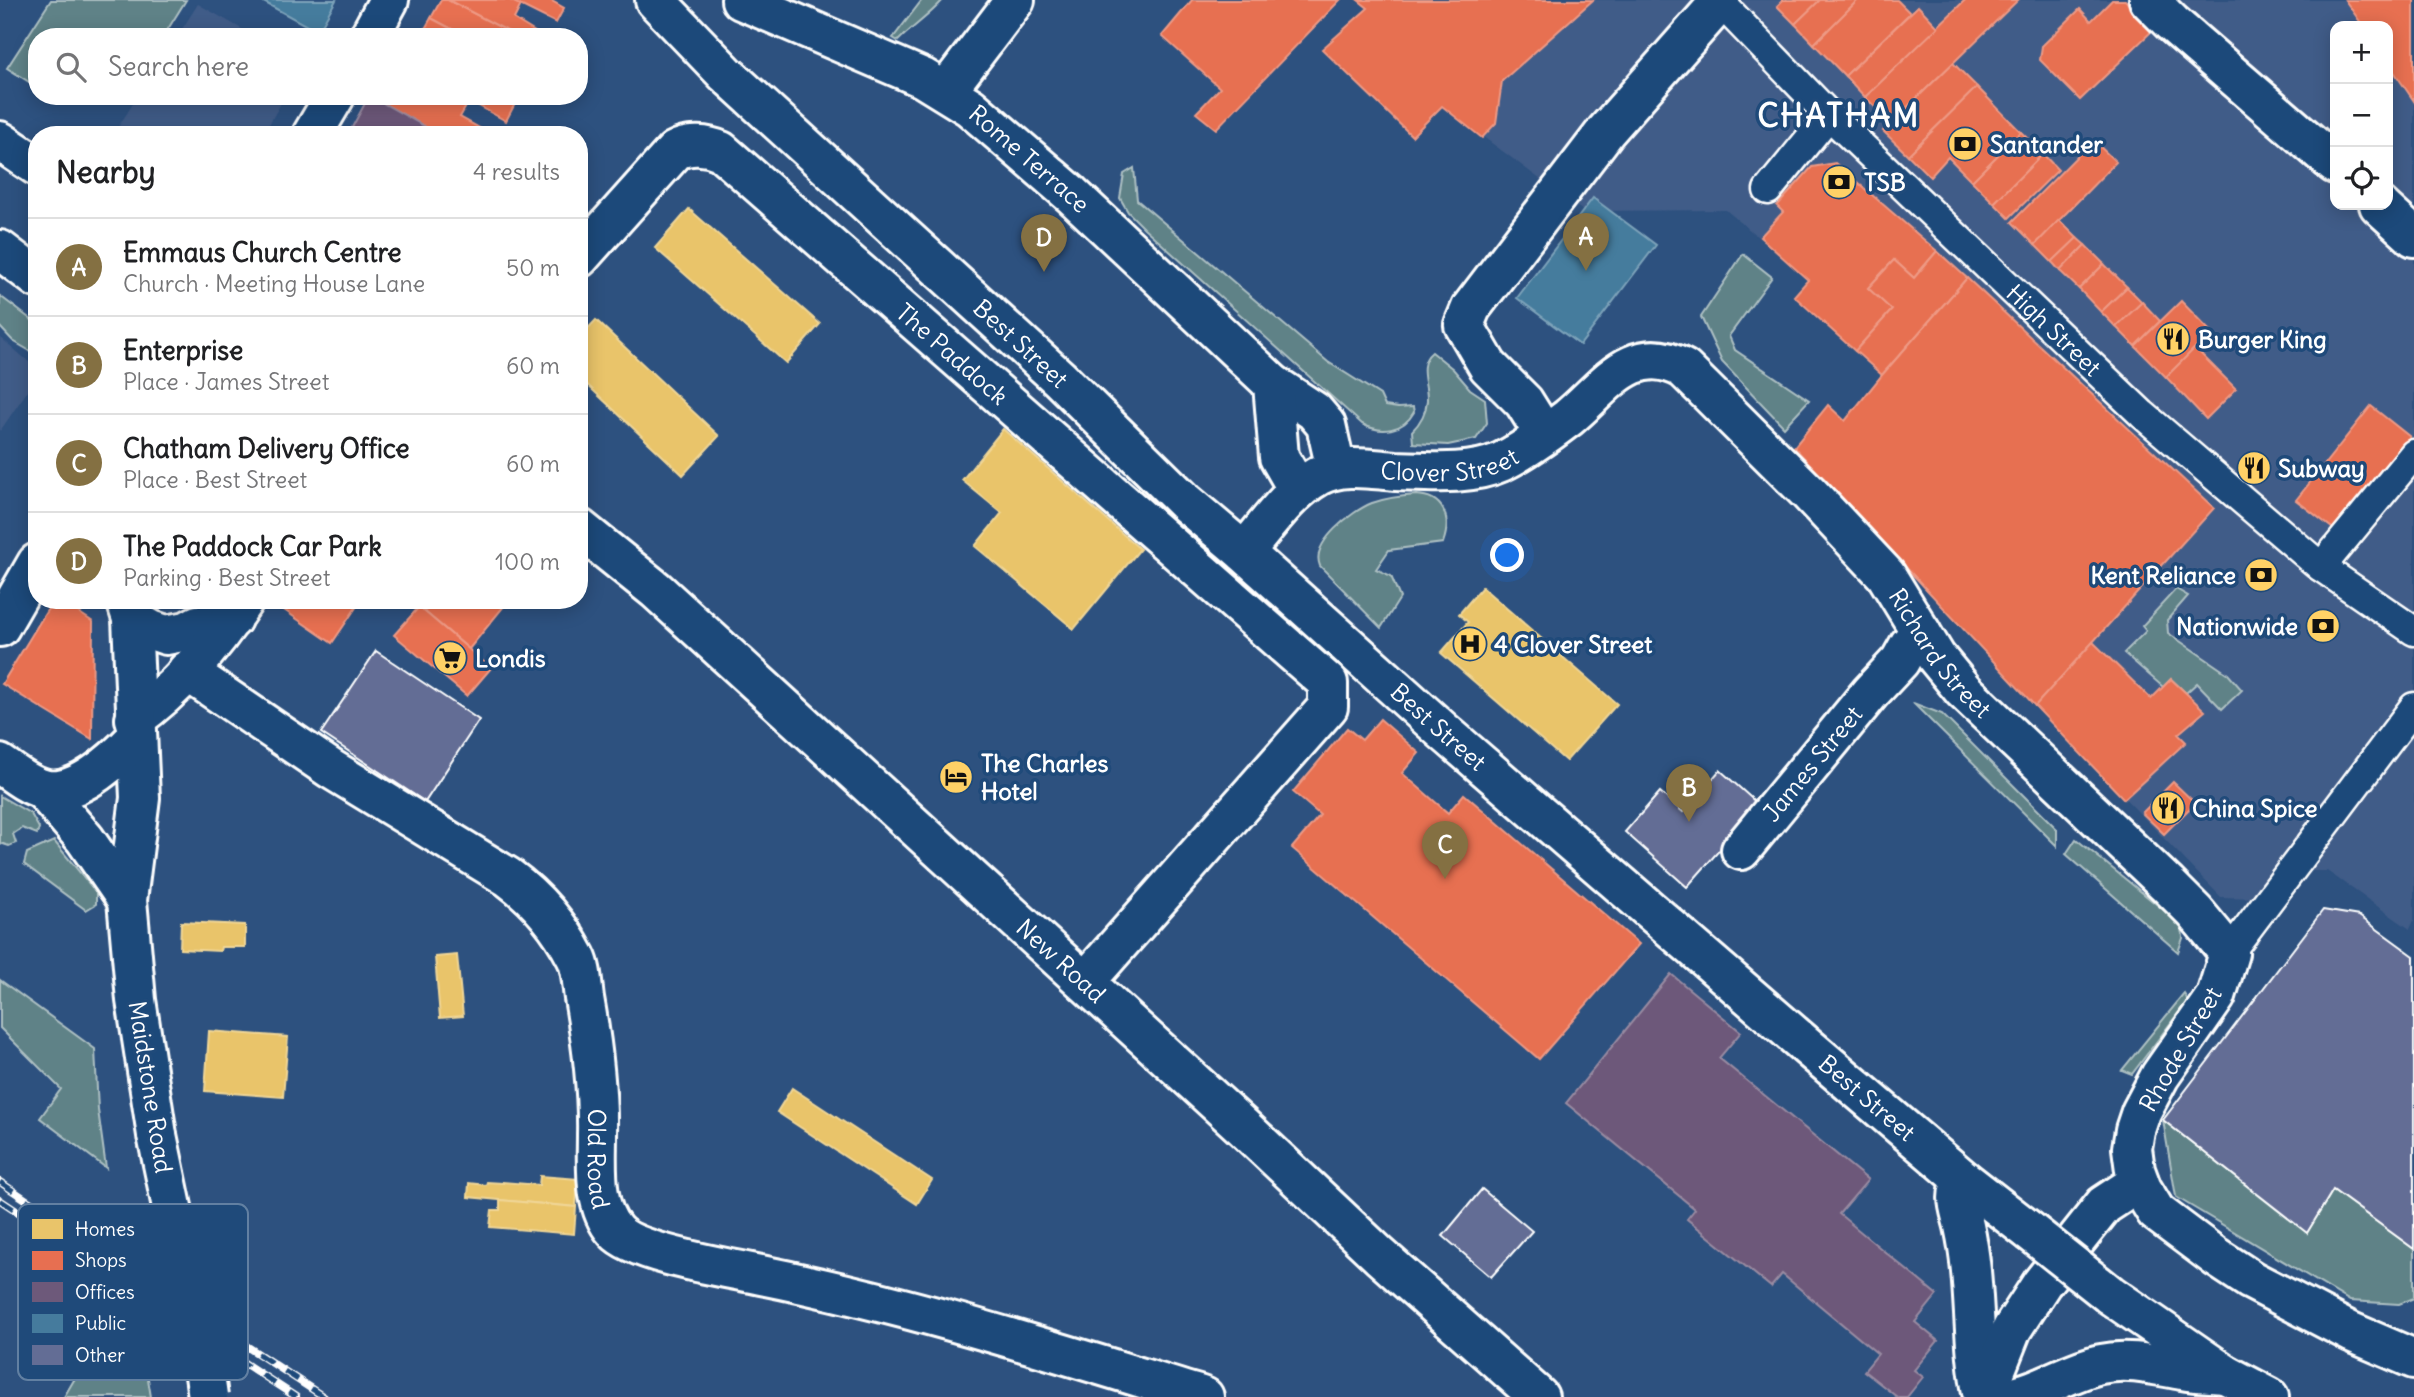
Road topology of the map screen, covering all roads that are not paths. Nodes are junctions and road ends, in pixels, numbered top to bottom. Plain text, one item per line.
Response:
1 (389, 0) edge
2 (655, 0) edge
3 (741, 0) edge
4 (1015, 0) edge
5 (2150, 0) edge
6 (1719, 1) edge
7 (374, 28) edge
8 (946, 91) junction
9 (330, 105) edge
10 (1829, 115) junction
11 (317, 126) edge
12 (0, 141) edge
13 (28, 160) edge
14 (2330, 160) edge
15 (1768, 190) dead end
16 (2384, 210) edge
17 (2414, 237) edge
18 (588, 248) edge
19 (0, 250) edge
20 (28, 272) edge
21 (1653, 360) joint
22 (1273, 384) junction
23 (1544, 434) junction
24 (2414, 454) edge
25 (1336, 469) junction
26 (1298, 490) junction
27 (588, 535) edge
28 (1244, 552) junction
29 (2321, 567) junction
30 (28, 580) edge
31 (238, 609) edge
32 (129, 610) edge
33 (0, 627) edge
34 (2414, 631) edge
35 (1928, 644) junction
36 (187, 671) junction
37 (2414, 708) edge
38 (135, 729) junction
39 (0, 764) edge
40 (43, 790) junction
41 (1741, 850) dead end
42 (127, 900) junction
43 (2229, 953) junction
44 (1085, 982) junction
45 (1964, 1180) junction
46 (2139, 1182) junction
47 (171, 1204) edge
48 (2414, 1359) edge
49 (2225, 1374) junction
50 (1204, 1397) edge
51 (1539, 1397) edge
52 (1984, 1397) edge
53 (2008, 1397) edge
54 (2269, 1397) edge

1 - 7 street
2 - 28 street, Best Street
3 - 8 street, Rome Terrace
4 - 8 street
5 - 14 street
6 - 10 street, High Street
6 - 23 street
8 - 22 street, Rome Terrace
9 - 11 street
10 - 15 street
10 - 29 street, High Street
12 - 13 street
16 - 17 street
18 - 44 street, The Paddock
19 - 20 street
21 - 23 street, Clover Street
21 - 35 street, Richard Street
22 - 25 street, Rome Terrace
22 - 26 street
23 - 25 street, Clover Street
24 - 29 street
25 - 26 street, Clover Street
26 - 28 street, Clover Street
27 - 44 street, New Road
28 - 45 street, Best Street
29 - 34 street, High Street
30 - 33 street
31 - 32 street
31 - 36 street
32 - 38 street, Maidstone Road
35 - 41 street, James Street
35 - 43 street, Richard Street
36 - 38 street
36 - 50 street, Old Road
37 - 43 street, Rhode Street
38 - 40 street
38 - 42 street, Maidstone Road
39 - 40 street
40 - 42 street, Maidstone Road
42 - 47 street, Maidstone Road, bridge
43 - 46 street, Rhode Street
44 - 51 street, New Road
45 - 49 street, Best Street, bridge
45 - 52 street
46 - 48 street, Rhode Street
46 - 52 street
49 - 53 street
49 - 54 street, Best Street

